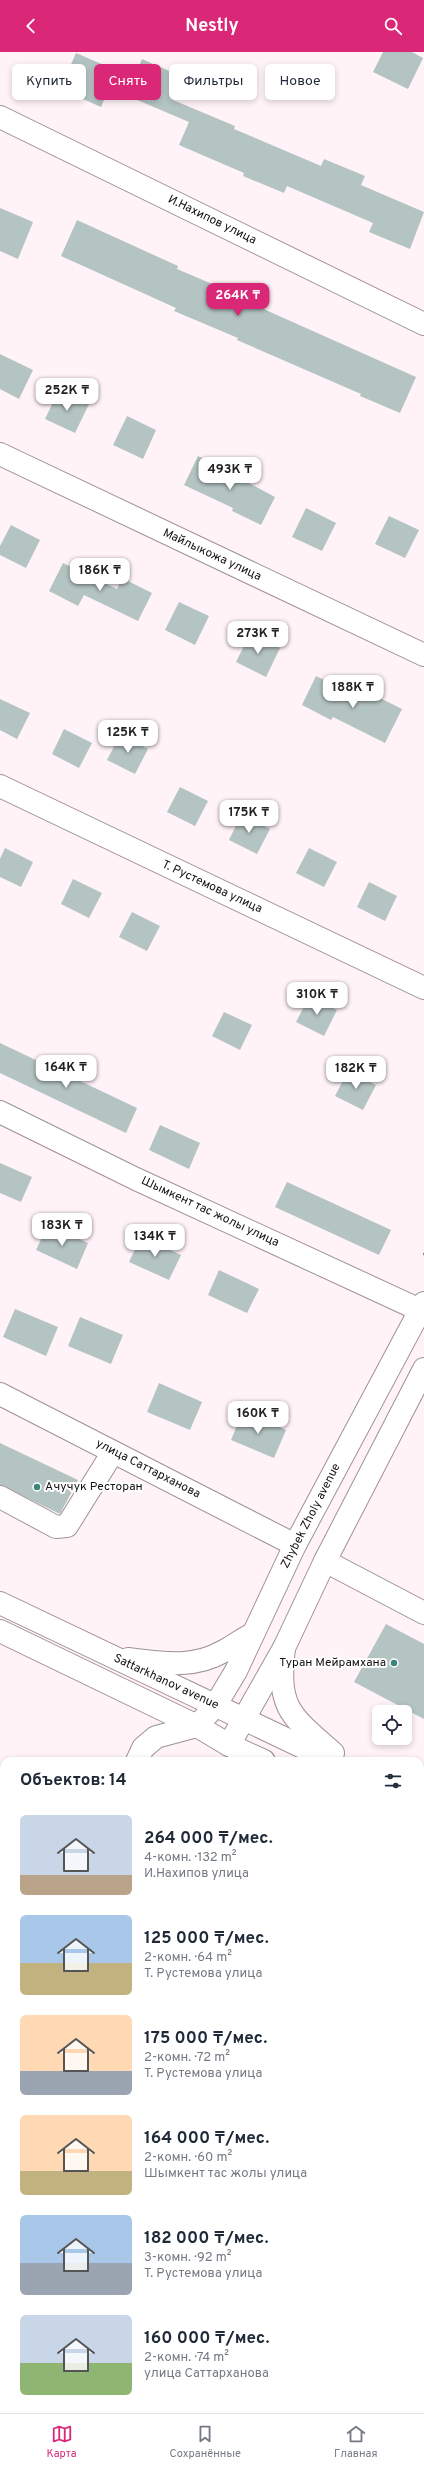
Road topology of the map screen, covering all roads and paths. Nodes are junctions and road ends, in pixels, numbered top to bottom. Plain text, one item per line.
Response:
1 (0, 116) edge
2 (424, 324) edge
3 (0, 454) edge
4 (424, 655) edge
5 (0, 786) edge
6 (424, 988) edge
7 (0, 1112) edge
8 (422, 1307) edge
9 (424, 1369) edge
10 (0, 1394) edge
11 (113, 1452) junction
12 (0, 1497) edge
13 (295, 1545) junction
14 (325, 1561) junction
15 (0, 1603) edge
16 (424, 1613) edge
17 (0, 1631) edge
18 (253, 1634) junction
19 (284, 1648) junction
20 (112, 1657) junction
21 (215, 1706) junction
22 (245, 1718) junction
23 (197, 1726) junction
24 (229, 1745) junction
25 (139, 1757) edge
26 (255, 1757) edge
27 (324, 1757) edge
28 (336, 1757) edge

1 - 2 street, И.Нахипов улица
3 - 4 street, Майлыкожа улица
5 - 6 street, Т. Рустемова улица
7 - 8 street, Шымкент тас жолы улица
8 - 13 street, Zhybek Zholy avenue
9 - 14 street
10 - 11 street, улица Саттарханова
11 - 12 street
11 - 13 street, улица Саттарханова
13 - 18 street, Zhybek Zholy avenue
14 - 16 street
14 - 19 street
15 - 20 street, Sattarkhanov avenue
17 - 23 street
18 - 20 street
18 - 21 street, Zhybek Zholy avenue
19 - 22 street
19 - 28 street
20 - 21 street, Sattarkhanov avenue
21 - 22 street, Sattarkhanov avenue
21 - 23 street, Zhybek Zholy avenue
22 - 24 street
22 - 27 street, Sattarkhanov avenue
23 - 24 street
23 - 25 street
24 - 26 street

